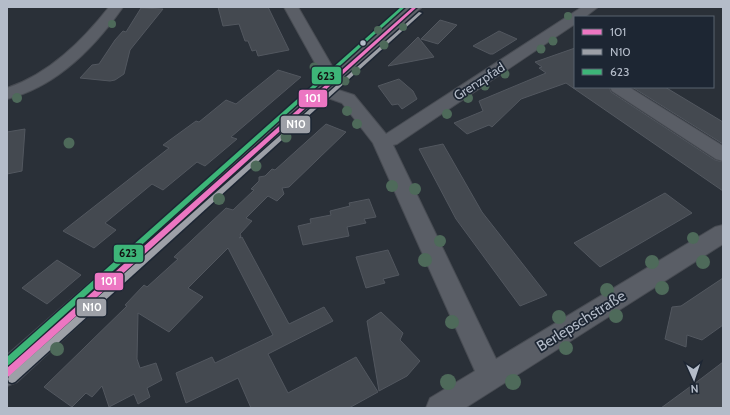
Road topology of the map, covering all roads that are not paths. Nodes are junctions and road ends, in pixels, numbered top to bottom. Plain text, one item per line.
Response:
1 (116, 7) edge
2 (291, 7) edge
3 (415, 7) edge
4 (591, 7) edge
5 (577, 16) edge
6 (574, 18) edge
7 (332, 82) junction
8 (620, 88) edge
9 (7, 94) edge
10 (381, 141) junction
11 (723, 155) edge
12 (723, 233) edge
13 (8, 370) edge
14 (491, 377) junction
15 (440, 408) edge

1 - 9 street
2 - 7 street
3 - 7 main road
4 - 5 street, Grenzpfad
6 - 10 street, Grenzpfad
7 - 10 street
7 - 13 main road
8 - 11 street
10 - 14 street
12 - 14 street, Berlepschstraße
14 - 15 street, Berlepschstraße

